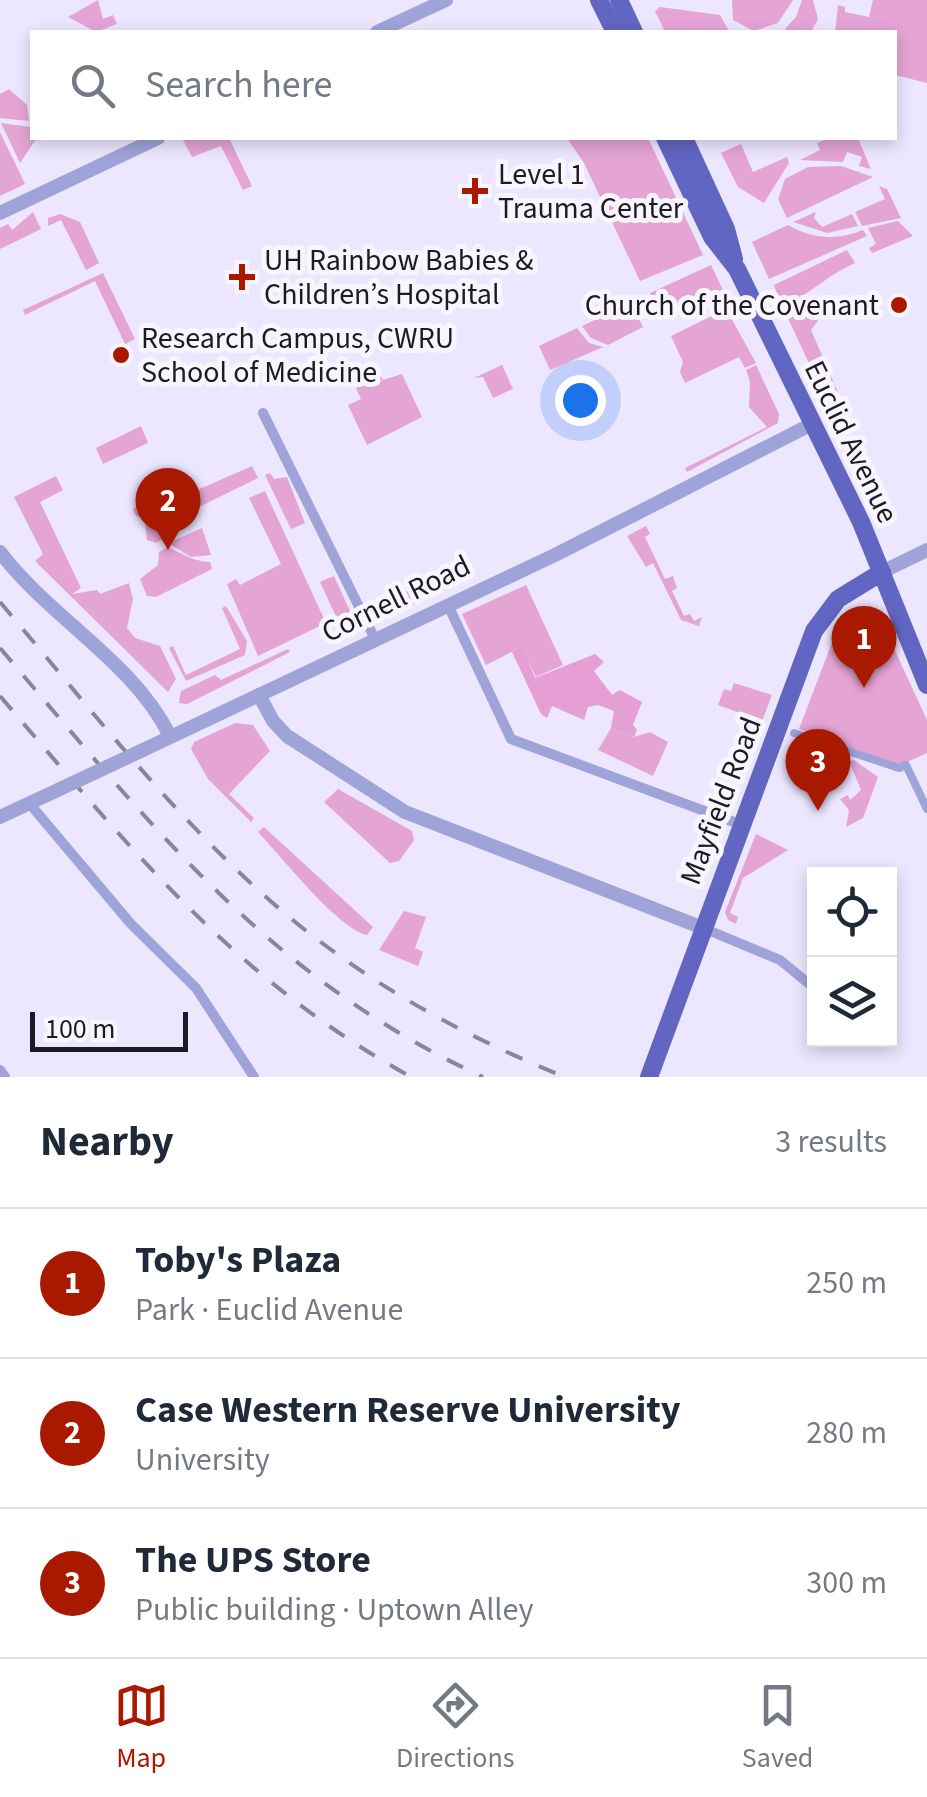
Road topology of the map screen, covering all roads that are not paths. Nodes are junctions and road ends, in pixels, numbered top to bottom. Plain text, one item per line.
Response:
1 (446, 0) edge
2 (599, 0) edge
3 (619, 0) edge
4 (381, 30) edge
5 (614, 30) edge
6 (633, 30) edge
7 (154, 140) edge
8 (666, 140) edge
9 (685, 140) edge
10 (0, 213) edge
11 (737, 269) junction
12 (263, 413) dead end
13 (812, 424) junction
14 (927, 550) edge
15 (0, 552) edge
16 (882, 572) junction
17 (448, 605) junction
18 (375, 639) junction
19 (912, 640) junction
20 (927, 657) edge
21 (927, 686) edge
22 (259, 695) junction
23 (794, 734) dead end
24 (170, 736) junction
25 (29, 804) junction
26 (927, 810) edge
27 (0, 817) edge
28 (742, 825) junction
29 (703, 928) junction
30 (807, 982) edge
31 (0, 1070) edge
32 (5, 1077) edge
33 (254, 1077) edge
34 (648, 1077) edge

1 - 4 street
2 - 5 main road
3 - 6 main road
7 - 10 street
8 - 11 main road, Euclid Avenue
9 - 11 main road, Euclid Avenue
11 - 13 main road, Euclid Avenue
12 - 18 street
13 - 16 main road, Euclid Avenue
13 - 17 street, Cornell Road
14 - 16 street
15 - 24 street
16 - 19 main road, Euclid Avenue
16 - 28 main road, Mayfield Road
17 - 18 street, Cornell Road
17 - 28 street
18 - 22 street, Cornell Road
19 - 20 main road, Euclid Avenue
19 - 21 main road, Euclid Avenue
22 - 24 street, Cornell Road
22 - 29 street
23 - 26 street
24 - 25 street, Cornell Road, bridge
25 - 27 street, Cornell Road
25 - 33 street
28 - 29 main road, Mayfield Road
29 - 30 street
29 - 34 main road, Mayfield Road
31 - 32 street

